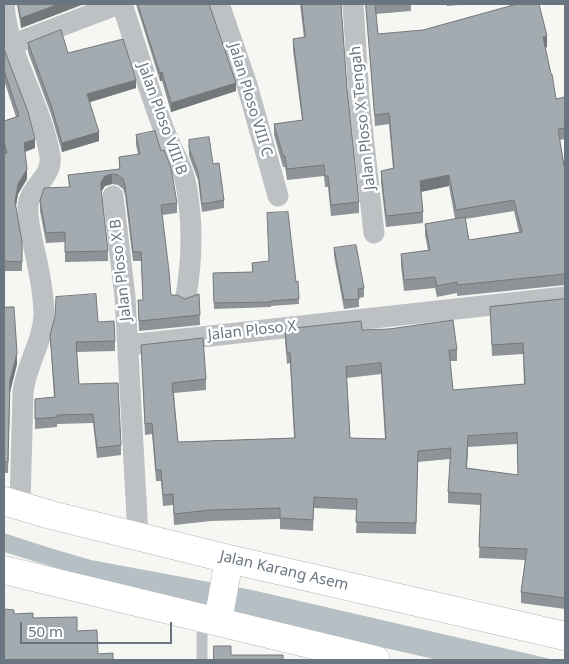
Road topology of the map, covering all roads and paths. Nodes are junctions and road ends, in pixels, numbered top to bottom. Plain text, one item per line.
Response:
1 (4, 4) edge
2 (120, 4) edge
3 (218, 4) edge
4 (353, 4) edge
5 (11, 45) junction
6 (113, 196) dead end
7 (278, 196) dead end
8 (374, 233) dead end
9 (186, 296) edge
10 (565, 297) edge
11 (128, 345) junction
12 (12, 503) edge
13 (138, 536) junction
14 (229, 561) junction
15 (4, 570) edge
16 (213, 619) junction
17 (565, 636) edge
18 (334, 656) edge
19 (202, 660) edge
20 (376, 660) edge

1 - 5 street
2 - 5 street
2 - 9 street, Jalan Ploso VIII B
3 - 7 street, Jalan Ploso VIII C
4 - 8 street, Jalan Ploso X Tengah
5 - 12 street
6 - 11 street, Jalan Ploso X B
10 - 11 street, Jalan Ploso X
11 - 13 street
12 - 13 main road, Jalan Karang Asem
13 - 14 main road, Jalan Karang Asem
14 - 16 main road
14 - 17 main road, Jalan Karang Asem
15 - 16 main road
16 - 18 main road
16 - 19 lane
18 - 20 main road

